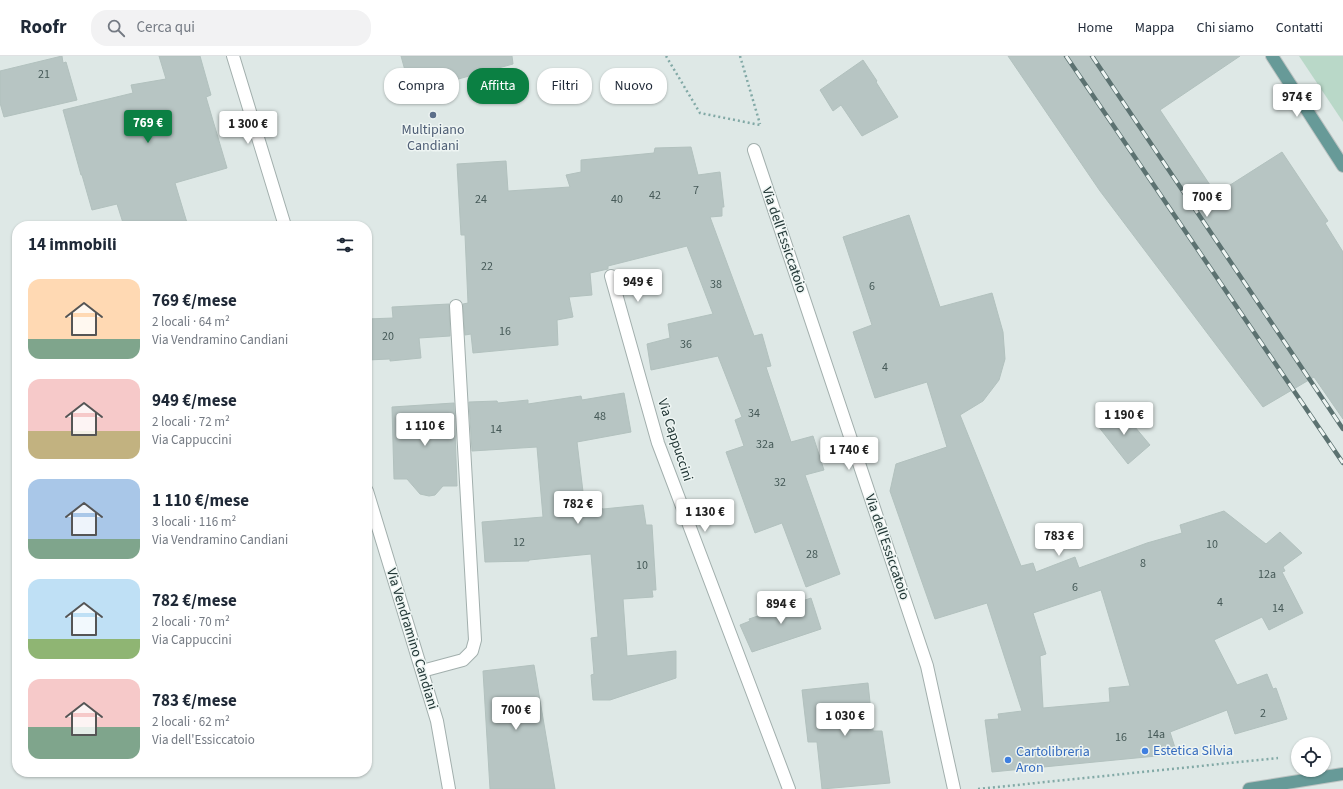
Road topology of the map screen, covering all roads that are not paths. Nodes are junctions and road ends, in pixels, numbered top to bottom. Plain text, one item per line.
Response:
1 (233, 56) edge
2 (1272, 56) edge
3 (754, 150) road end
4 (1343, 166) edge
5 (283, 221) edge
6 (611, 276) dead end
7 (456, 306) dead end
8 (372, 507) edge
9 (422, 671) junction
10 (1343, 774) edge
11 (449, 789) edge
12 (789, 789) edge
13 (954, 789) edge
14 (1249, 789) edge

1 - 5 street
2 - 4 main road
3 - 13 street, Via dell'Essiccatoio
6 - 12 street, Via Cappuccini
7 - 9 street
8 - 9 street, Via Vendramino Candiani
9 - 11 street, Via Vendramino Candiani
10 - 14 main road

